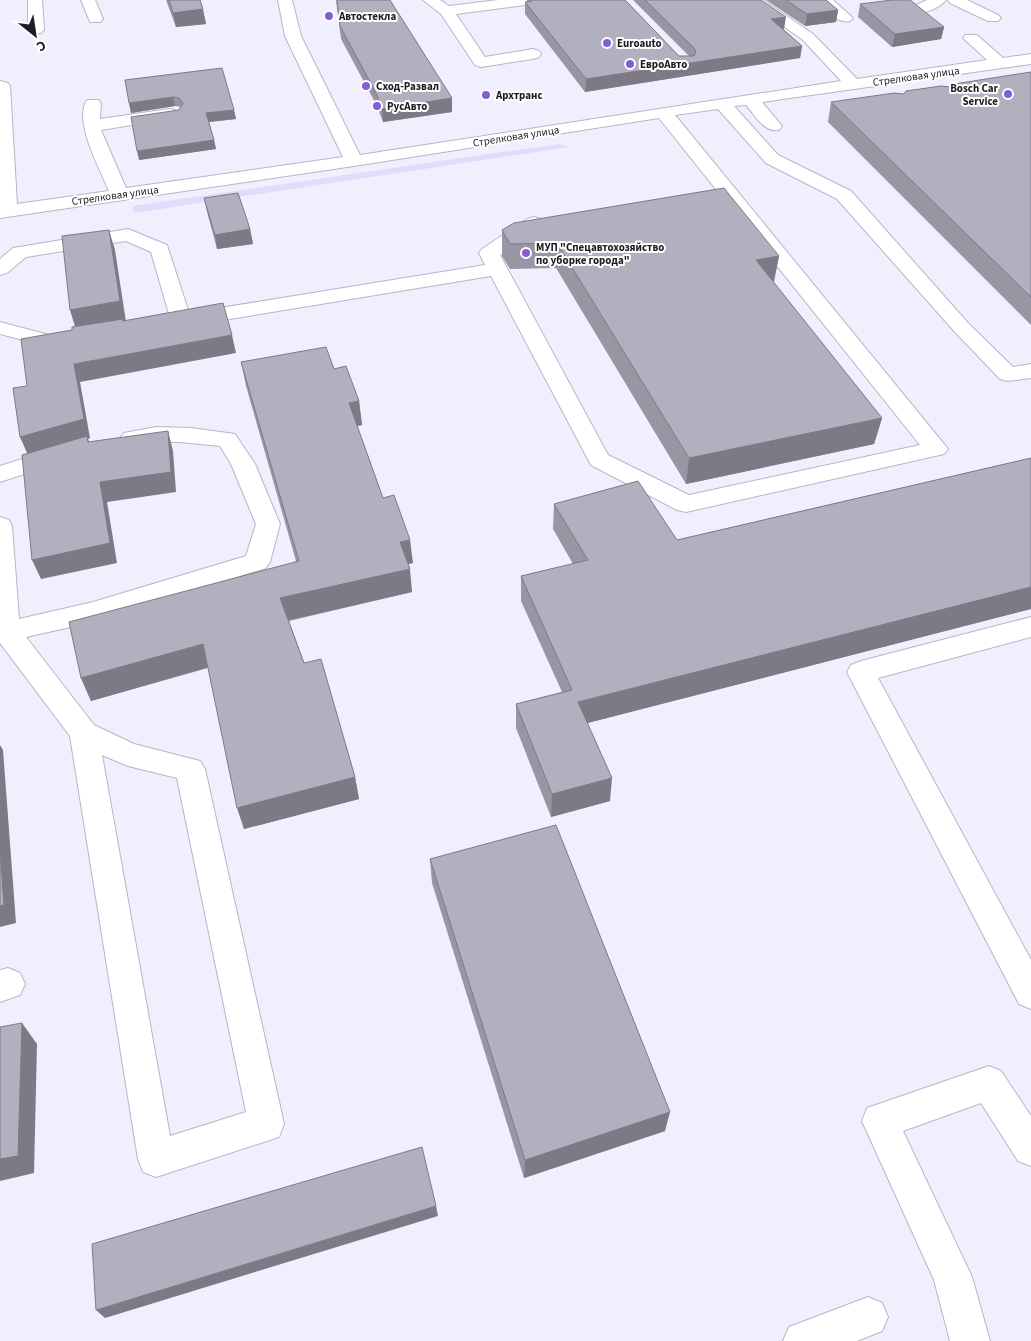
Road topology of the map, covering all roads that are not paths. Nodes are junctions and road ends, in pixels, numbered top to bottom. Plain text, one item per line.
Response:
1 (35, 0) edge
2 (88, 0) edge
3 (285, 0) edge
4 (430, 0) edge
5 (533, 0) edge
6 (753, 0) edge
7 (824, 0) edge
8 (939, 0) edge
9 (955, 0) edge
10 (919, 9) edge
11 (446, 11) junction
12 (845, 18) dead end
13 (993, 18) dead end
14 (95, 19) dead end
15 (36, 30) dead end
16 (971, 38) dead end
17 (533, 54) dead end
18 (1031, 59) edge
19 (1000, 64) junction
20 (981, 67) junction
21 (915, 77) junction
22 (999, 82) edge
23 (854, 85) junction
24 (0, 86) edge
25 (932, 92) edge
26 (736, 101) junction
27 (93, 104) dead end
28 (175, 113) edge
29 (664, 113) junction
30 (91, 126) junction
31 (767, 128) dead end
32 (2, 147) edge
33 (354, 161) junction
34 (809, 178) junction
35 (120, 195) junction
36 (844, 195) junction
37 (4, 212) edge
38 (553, 219) edge
39 (498, 269) junction
40 (0, 270) edge
41 (0, 328) edge
42 (92, 336) edge
43 (1031, 371) edge
44 (1008, 374) junction
45 (1031, 394) edge
46 (108, 443) edge
47 (79, 450) edge
48 (0, 474) edge
49 (0, 526) edge
50 (1031, 627) edge
51 (4, 633) edge
52 (84, 732) junction
53 (1031, 993) edge
54 (1031, 1148) edge
55 (868, 1316) dead end
56 (803, 1341) edge
57 (970, 1341) edge

1 - 15 street
2 - 14 street
3 - 33 street
4 - 11 street
5 - 11 street
6 - 23 street
7 - 12 street
8 - 10 street
9 - 13 street
11 - 17 street
16 - 19 street
18 - 19 street, Стрелковая улица
19 - 20 street, Стрелковая улица
20 - 21 street, Стрелковая улица
20 - 22 street
21 - 23 street, Стрелковая улица
21 - 25 street
23 - 26 street, Стрелковая улица
24 - 32 street
26 - 29 street, Стрелковая улица
26 - 31 street
26 - 34 street
27 - 30 street
28 - 30 street
29 - 33 street, Стрелковая улица
29 - 39 street
30 - 35 street
32 - 37 street
33 - 35 street, Стрелковая улица
34 - 36 street
34 - 36 street
35 - 37 street, Стрелковая улица
36 - 44 street
38 - 39 street
39 - 40 street
41 - 42 street
43 - 44 street
44 - 45 street
46 - 51 street
47 - 48 street
49 - 51 street
50 - 53 street
51 - 52 street
52 - 52 street
54 - 57 street
55 - 56 street

